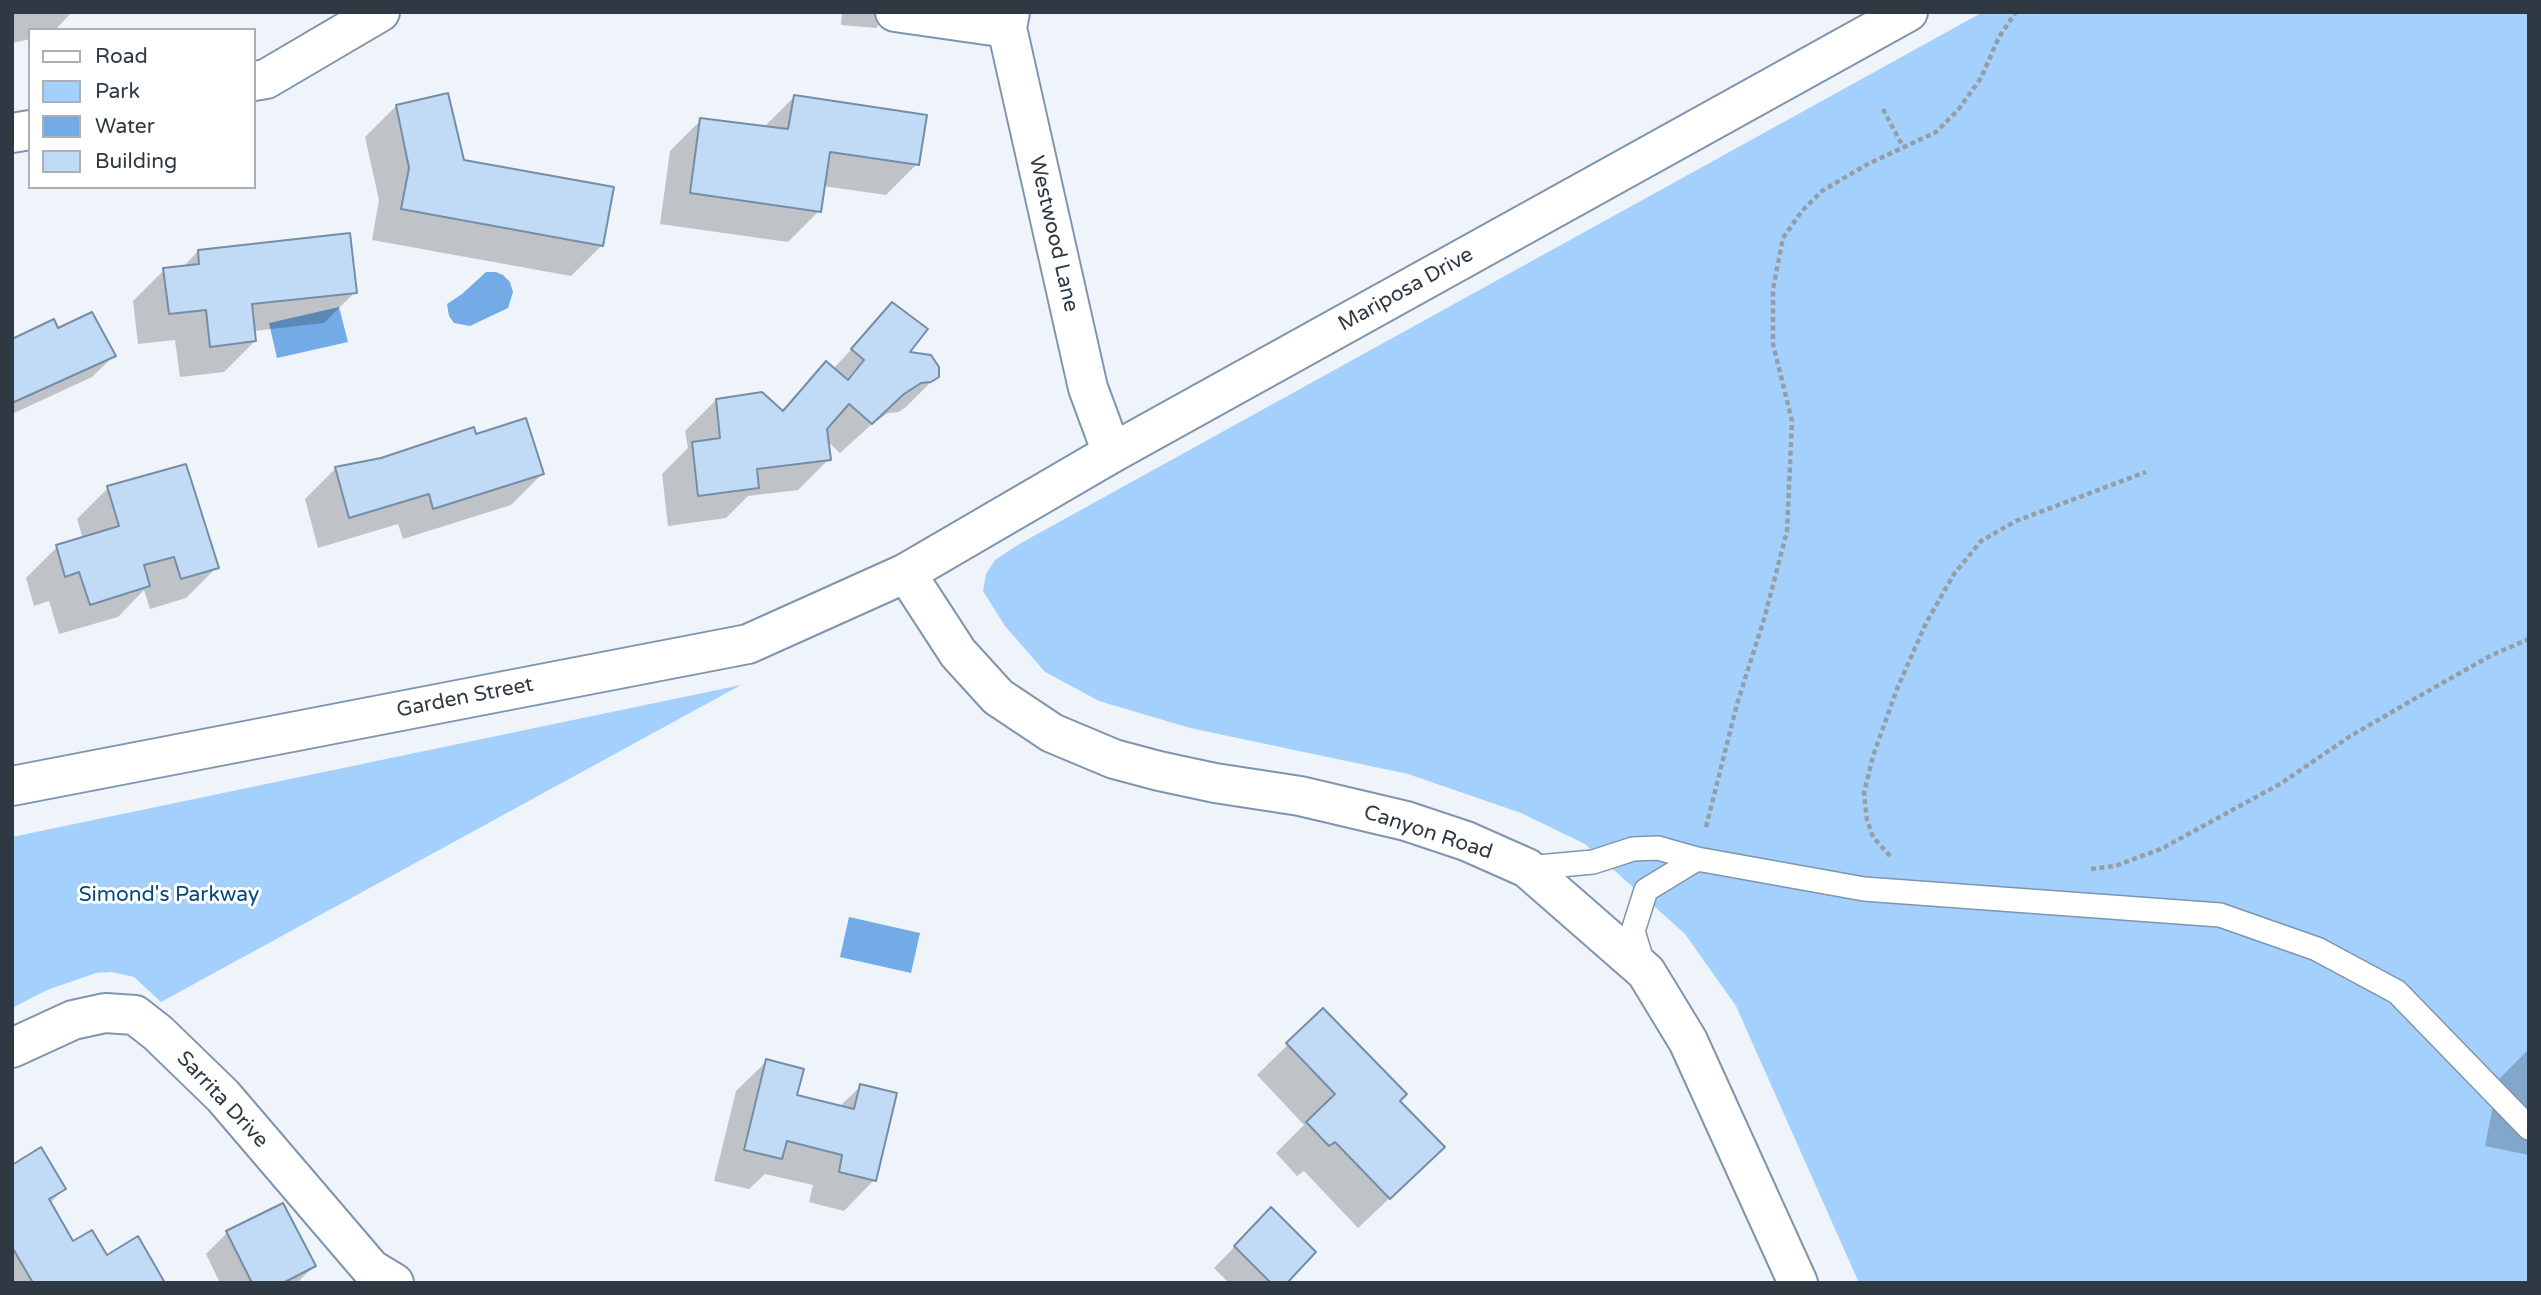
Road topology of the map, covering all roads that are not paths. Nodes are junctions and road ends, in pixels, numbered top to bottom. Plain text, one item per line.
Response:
1 (380, 12) edge
2 (895, 12) edge
3 (1908, 12) edge
4 (1008, 20) edge
5 (256, 82) edge
6 (1112, 453) junction
7 (906, 573) junction
8 (12, 786) edge
9 (1697, 859) junction
10 (1527, 868) junction
11 (1646, 972) junction
12 (12, 1048) edge
13 (2529, 1128) edge
14 (394, 1283) edge
15 (1798, 1283) edge

1 - 5 street
2 - 4 street
3 - 6 street, Mariposa Drive
4 - 6 street, Westwood Lane
6 - 7 street, Mariposa Drive
7 - 8 street, Garden Street
7 - 10 street, Canyon Road
9 - 10 lane
9 - 11 lane
9 - 13 lane
10 - 11 street, Canyon Road
11 - 15 street, Canyon Road
12 - 14 street, Sarrita Drive

